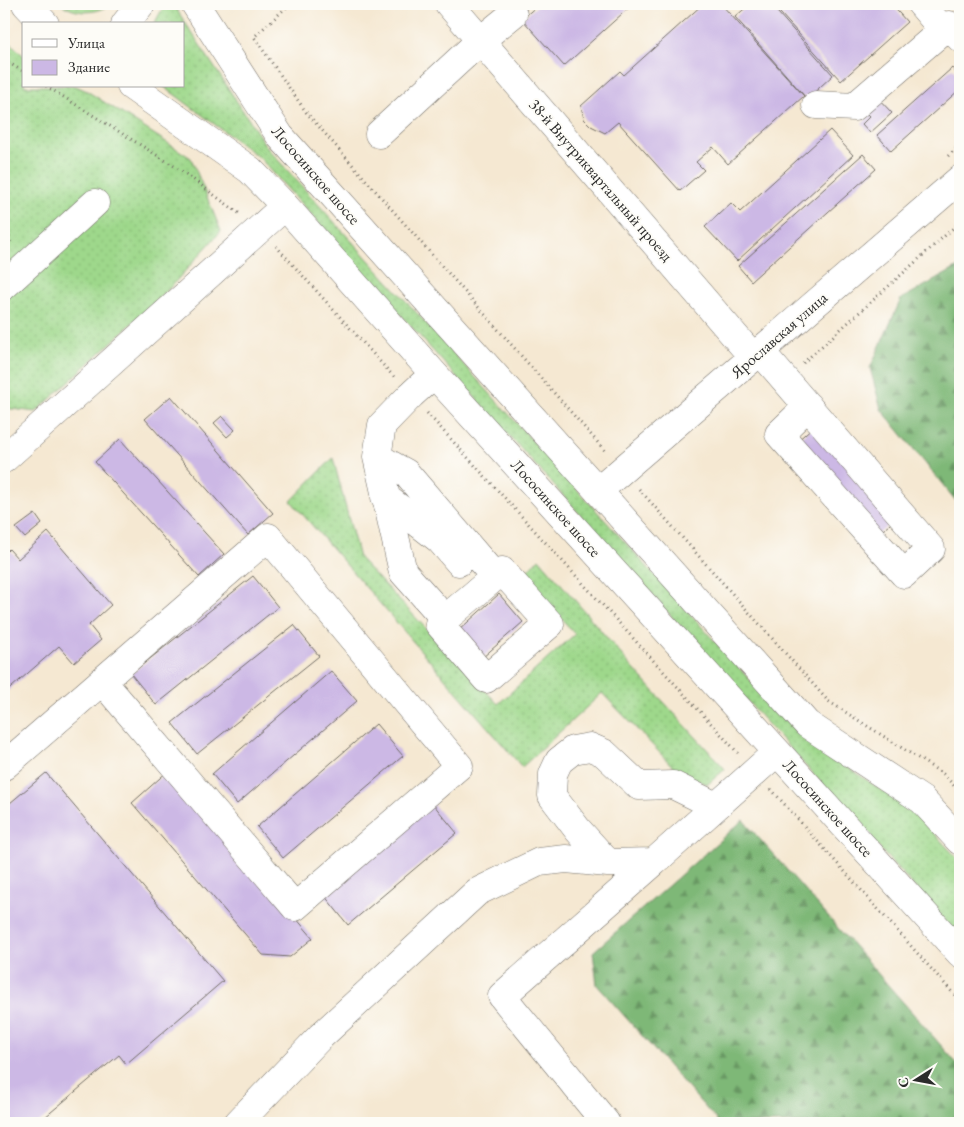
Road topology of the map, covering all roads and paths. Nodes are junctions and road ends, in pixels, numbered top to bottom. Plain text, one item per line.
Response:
1 (26, 4) edge
2 (141, 4) edge
3 (195, 4) edge
4 (290, 4) edge
5 (449, 4) edge
6 (920, 4) edge
7 (513, 14) dead end
8 (44, 22) edge
9 (126, 22) edge
10 (951, 34) edge
11 (481, 40) junction
12 (4, 60) edge
13 (22, 71) edge
14 (49, 88) edge
15 (134, 88) edge
16 (816, 105) dead end
17 (379, 134) dead end
18 (960, 178) edge
19 (95, 204) dead end
20 (285, 206) junction
21 (960, 222) edge
22 (260, 229) junction
23 (4, 286) edge
24 (757, 354) junction
25 (434, 374) junction
26 (784, 380) junction
27 (411, 395) junction
28 (808, 406) junction
29 (377, 457) junction
30 (4, 459) edge
31 (622, 470) junction
32 (598, 491) junction
33 (385, 497) junction
34 (489, 582) junction
35 (452, 613) junction
36 (102, 681) junction
37 (777, 752) junction
38 (4, 766) edge
39 (755, 772) junction
40 (960, 792) edge
41 (716, 806) junction
42 (960, 841) edge
43 (654, 862) junction
44 (608, 863) junction
45 (960, 954) edge
46 (960, 1001) edge
47 (238, 1123) edge
48 (606, 1123) edge

1 - 8 street
2 - 9 street
3 - 32 street, Лососинское шоссе
4 - 31 path
5 - 11 street, 38-й Внутриквартальный проезд
6 - 10 street
7 - 11 street
10 - 16 street
11 - 17 street
11 - 24 street, 38-й Внутриквартальный проезд
12 - 13 path
14 - 22 path
15 - 20 street, Лососинское шоссе
18 - 24 street, Ярославская улица
19 - 23 street
20 - 22 street
20 - 25 street, Лососинское шоссе
21 - 26 path
22 - 27 path
22 - 30 street
24 - 26 street, 38-й Внутриквартальный проезд
24 - 31 street, Ярославская улица
25 - 27 street
25 - 37 street, Лососинское шоссе
26 - 28 street, 38-й Внутриквартальный проезд
27 - 29 street
27 - 39 path
28 - 28 street, 38-й Внутриквартальный проезд
29 - 33 street
29 - 34 street
31 - 32 street, Ярославская улица
31 - 40 path
32 - 42 street, Лососинское шоссе
33 - 34 street
33 - 35 street
34 - 35 street
34 - 35 street
36 - 36 street
36 - 38 street
37 - 39 street
37 - 45 street, Лососинское шоссе
39 - 41 street
39 - 46 path
41 - 43 street
41 - 44 street
43 - 44 street
43 - 48 street
44 - 47 street

